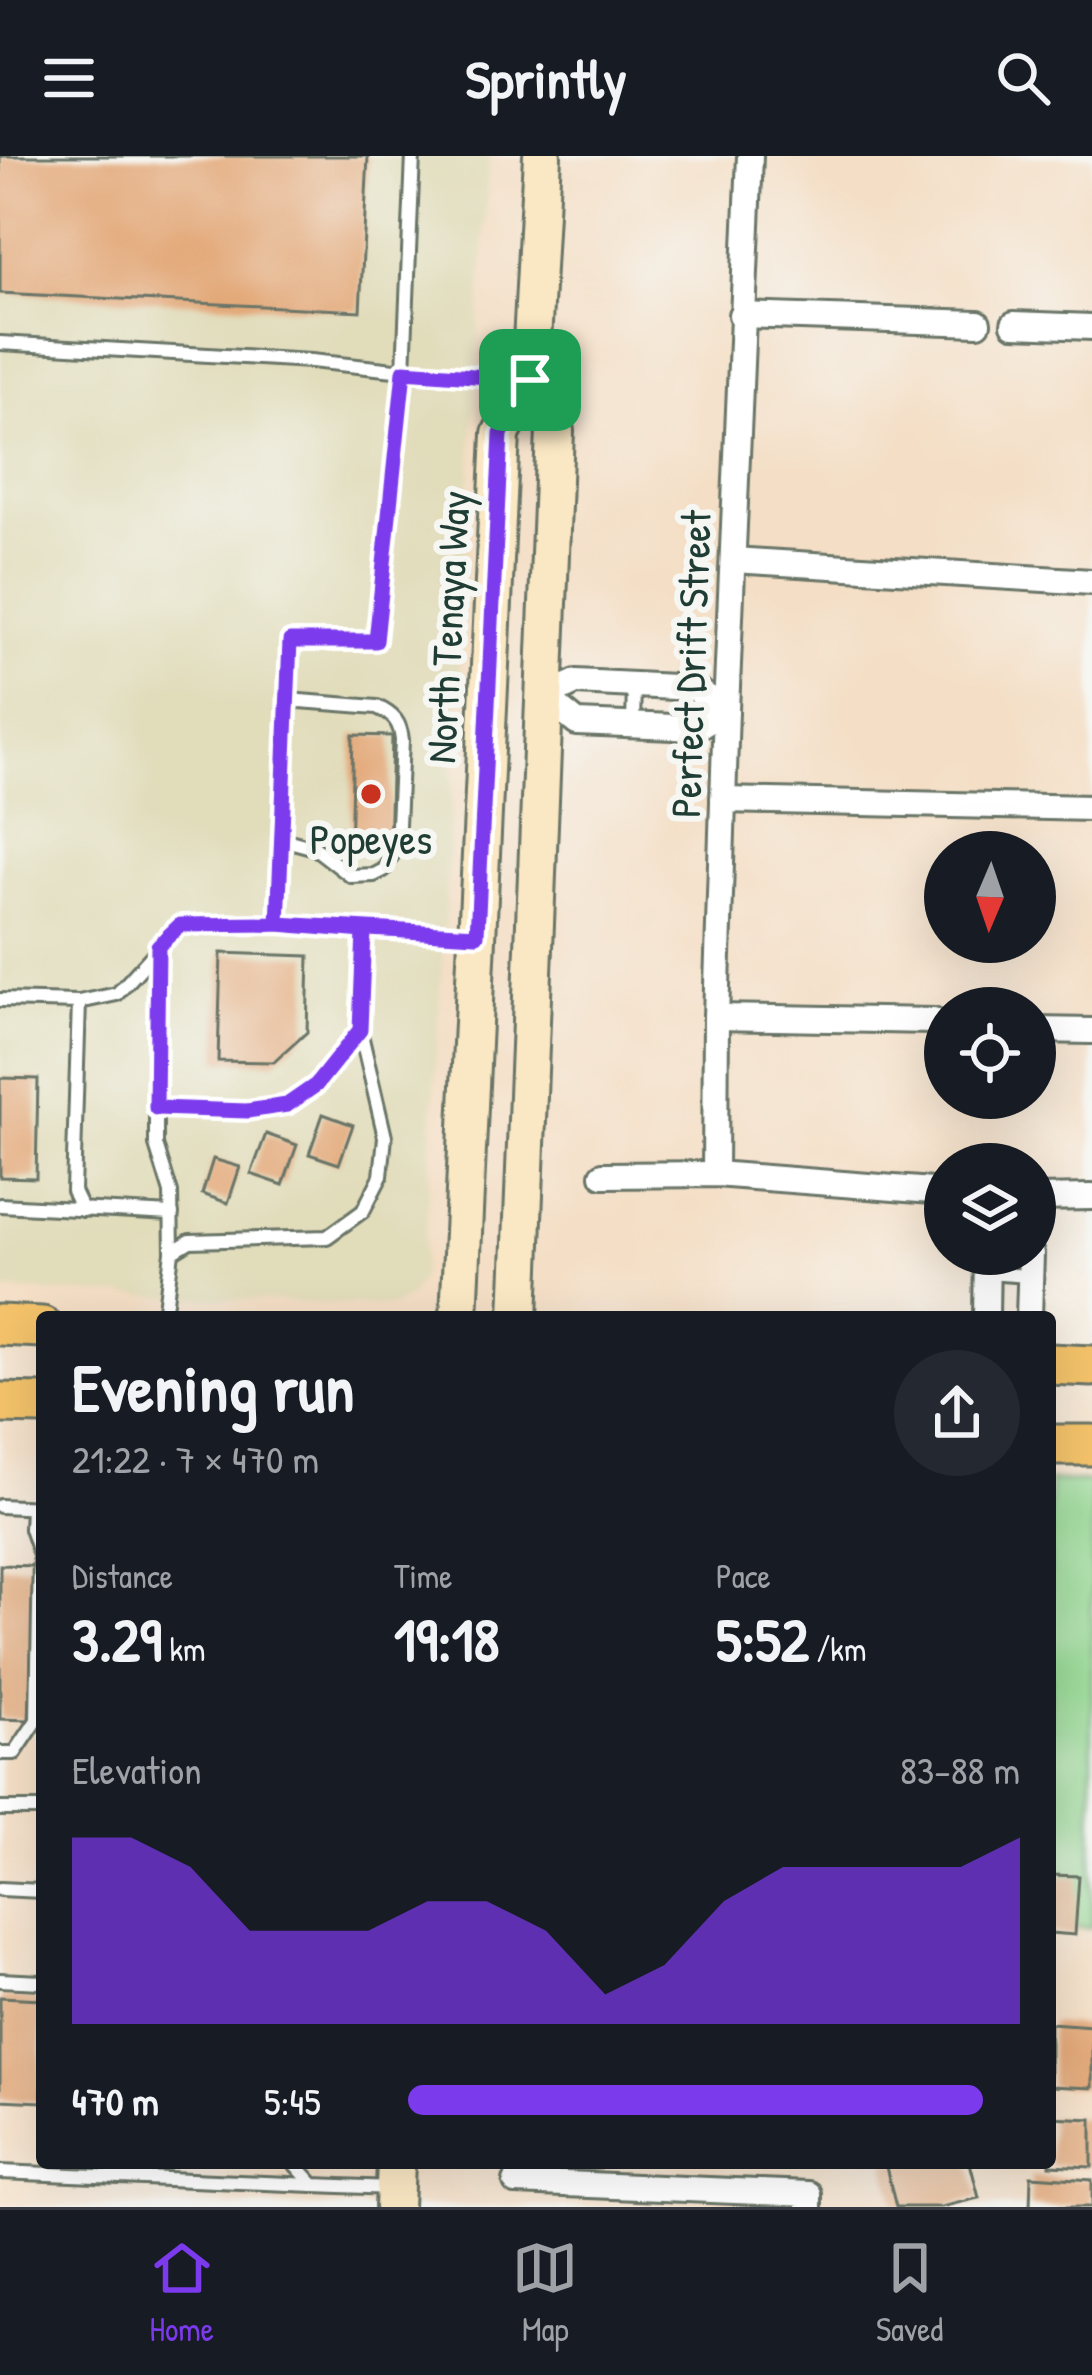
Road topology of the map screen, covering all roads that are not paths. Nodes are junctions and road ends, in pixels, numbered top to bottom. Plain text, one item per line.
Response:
1 (413, 156) edge
2 (542, 156) edge
3 (750, 156) edge
4 (741, 315) junction
5 (978, 323) dead end
6 (1014, 324) dead end
7 (1092, 327) edge
8 (0, 344) edge
9 (404, 371) junction
10 (530, 380) junction
11 (733, 560) junction
12 (1092, 582) edge
13 (634, 685) junction
14 (545, 697) junction
15 (287, 700) junction
16 (726, 710) junction
17 (633, 725) junction
18 (723, 800) junction
19 (1092, 808) edge
20 (282, 839) junction
21 (278, 924) junction
22 (364, 931) junction
23 (477, 935) junction
24 (158, 946) junction
25 (0, 1000) edge
26 (79, 1002) junction
27 (716, 1017) junction
28 (924, 1022) edge
29 (360, 1030) junction
30 (1056, 1030) edge
31 (1092, 1031) edge
32 (156, 1108) junction
33 (715, 1174) junction
34 (603, 1175) dead end
35 (924, 1190) edge
36 (1092, 1197) edge
37 (1056, 1198) edge
38 (0, 1205) edge
39 (82, 1210) junction
40 (172, 1214) junction
41 (172, 1252) junction
42 (986, 1275) edge
43 (1031, 1275) edge
44 (165, 1311) edge
45 (459, 1311) edge
46 (519, 1311) edge
47 (986, 1311) edge
48 (1029, 1311) edge
49 (0, 1325) edge
50 (36, 1327) edge
51 (1056, 1364) edge
52 (1092, 1366) edge
53 (0, 1403) edge
54 (36, 1404) edge
55 (1056, 1444) edge
56 (1092, 1445) edge
57 (0, 1506) edge
58 (36, 1508) edge
59 (36, 1512) edge
60 (36, 1543) edge
61 (36, 1723) edge
62 (0, 1753) edge
63 (15, 1753) junction
64 (0, 1762) edge
65 (0, 1809) edge
66 (36, 1809) edge
67 (0, 1889) edge
68 (36, 1891) edge
69 (0, 1980) edge
70 (36, 1982) edge
71 (299, 2169) edge
72 (0, 2172) edge
73 (516, 2182) dead end
74 (314, 2185) junction
75 (395, 2186) edge
76 (809, 2207) edge

1 - 9 lane
2 - 10 main road, North Tenaya Way
3 - 4 street, Perfect Drift Street
4 - 5 street
4 - 11 street, Perfect Drift Street
6 - 7 street
8 - 9 lane
9 - 10 lane
9 - 15 lane
10 - 14 main road, North Tenaya Way
10 - 23 main road, North Tenaya Way
11 - 12 street
11 - 16 street, Perfect Drift Street
13 - 14 street
13 - 16 street
13 - 17 lane
14 - 17 street
14 - 46 main road, North Tenaya Way
15 - 20 lane
15 - 20 lane
16 - 17 street
16 - 18 street, Perfect Drift Street
18 - 19 street
18 - 27 street, Perfect Drift Street
20 - 21 lane
21 - 22 lane
21 - 24 lane
22 - 23 lane
22 - 29 lane
23 - 45 main road, North Tenaya Way
24 - 26 lane
24 - 32 lane
25 - 26 lane
26 - 39 lane
27 - 28 street
27 - 33 street, Perfect Drift Street
29 - 32 lane
29 - 41 lane
30 - 31 street
32 - 40 lane
33 - 34 street
33 - 35 street
36 - 37 street
38 - 39 lane
39 - 40 lane
40 - 41 lane
41 - 44 lane
42 - 47 street
43 - 48 street
49 - 50 main road
51 - 52 main road
53 - 54 main road
55 - 56 main road
57 - 58 lane
59 - 60 lane
61 - 63 lane
62 - 63 lane
63 - 64 lane
65 - 66 lane
67 - 68 lane
69 - 70 lane
71 - 74 lane
72 - 74 lane
73 - 76 street
74 - 75 lane

